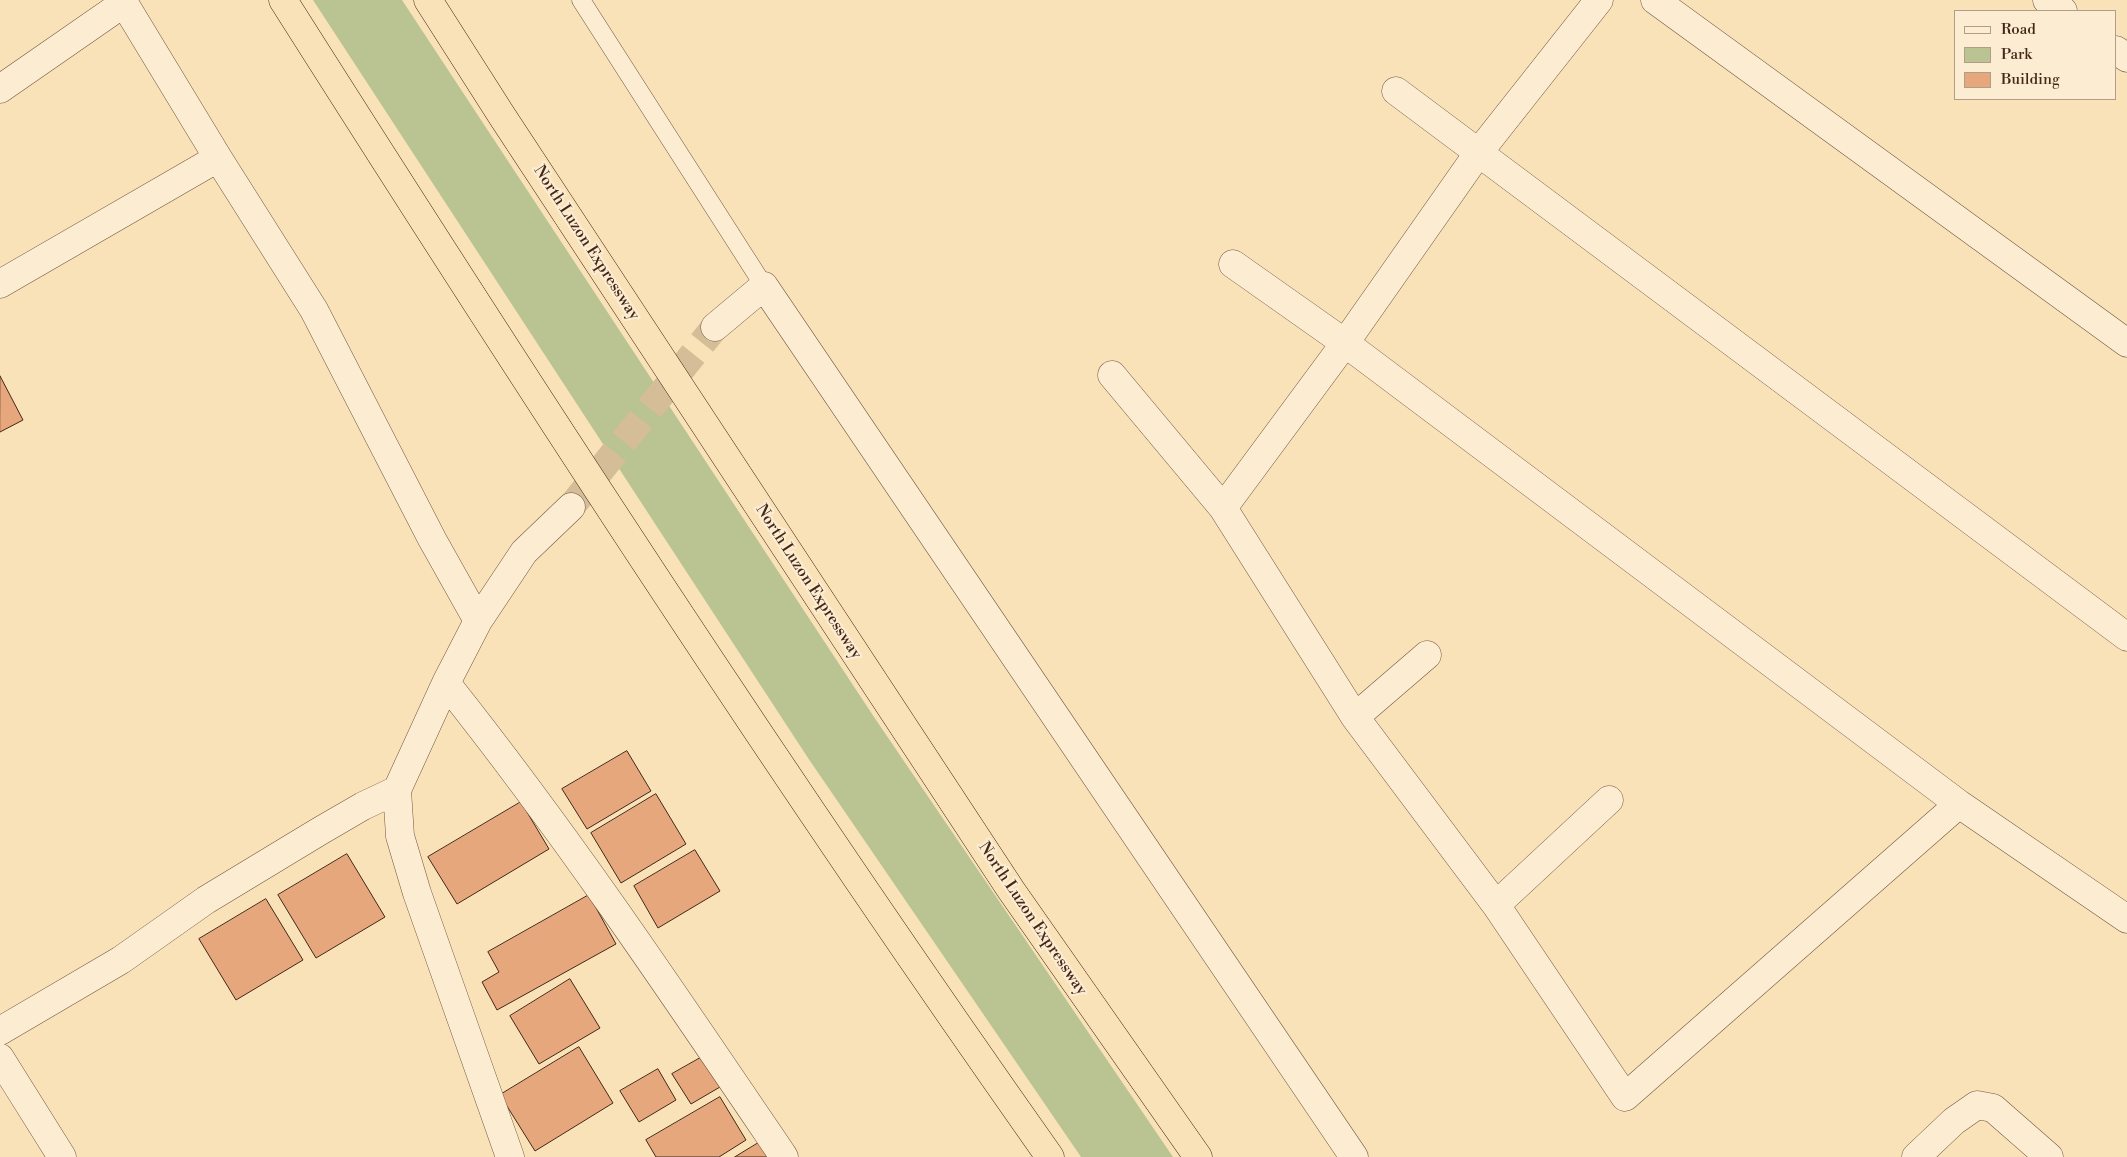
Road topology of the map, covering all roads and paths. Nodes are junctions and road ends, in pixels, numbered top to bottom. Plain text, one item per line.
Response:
1 (283, 0) edge
2 (428, 0) edge
3 (581, 0) edge
4 (1598, 0) edge
5 (1655, 0) edge
6 (2047, 0) edge
7 (2062, 10) edge
8 (0, 90) edge
9 (1396, 91) dead end
10 (1480, 152) junction
11 (218, 158) junction
12 (1233, 264) dead end
13 (0, 284) edge
14 (764, 286) junction
15 (715, 327) tunnel mouth
16 (1345, 343) junction
17 (2127, 343) edge
18 (1112, 375) dead end
19 (571, 507) tunnel mouth
20 (1223, 508) junction
21 (478, 621) junction
22 (2127, 638) edge
23 (1427, 655) dead end
24 (446, 683) junction
25 (1355, 717) junction
26 (397, 790) junction
27 (1609, 800) dead end
28 (1959, 804) junction
29 (1496, 905) junction
30 (2127, 919) edge
31 (0, 1031) edge
32 (0, 1058) edge
33 (62, 1157) edge
34 (510, 1157) edge
35 (784, 1157) edge
36 (1050, 1157) edge
37 (1198, 1157) edge
38 (1354, 1157) edge
39 (1916, 1157) edge
40 (2049, 1157) edge

1 - 36 highway
2 - 37 highway, North Luzon Expressway
3 - 14 lane
4 - 10 street
5 - 17 street
6 - 7 street
8 - 11 street
9 - 10 street
10 - 16 street
10 - 22 street
11 - 13 street
11 - 21 street
12 - 16 street
14 - 15 street
14 - 38 street
16 - 20 street
16 - 28 street
18 - 20 street
19 - 21 street
20 - 25 street
21 - 24 street
23 - 25 street
24 - 26 street
24 - 35 street
25 - 29 street
26 - 31 street
26 - 34 street
27 - 29 street
28 - 29 street
28 - 30 street
32 - 33 street
39 - 40 street

